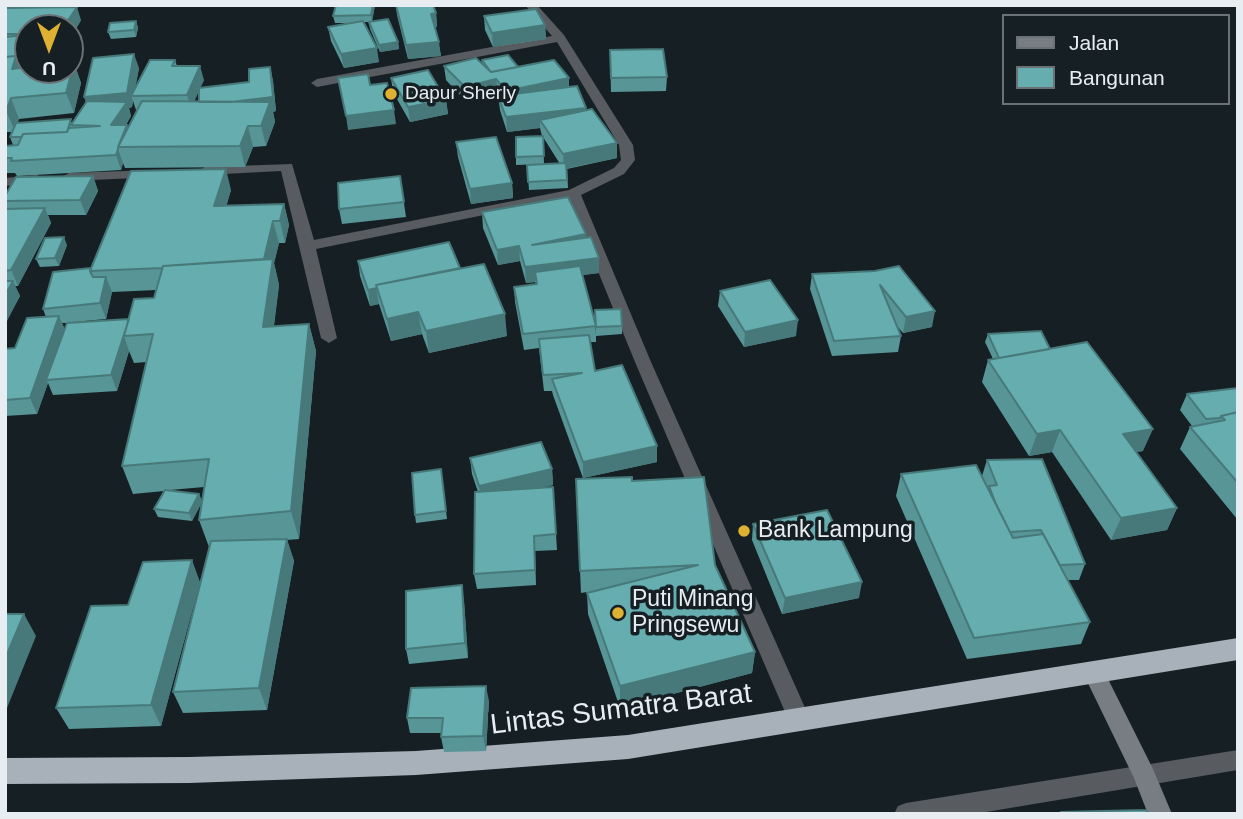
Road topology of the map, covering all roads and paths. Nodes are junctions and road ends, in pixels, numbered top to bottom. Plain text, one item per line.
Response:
1 (531, 5) edge
2 (560, 38) junction
3 (317, 83) dead end
4 (187, 172) edge
5 (162, 173) edge
6 (5, 182) edge
7 (573, 193) junction
8 (308, 246) junction
9 (329, 338) dead end
10 (1238, 649) edge
11 (1094, 673) junction
12 (799, 719) junction
13 (1238, 760) edge
14 (5, 771) edge
15 (1145, 776) junction
16 (906, 814) edge
17 (1160, 814) edge

1 - 2 street
2 - 3 street
2 - 7 street
4 - 8 street
5 - 6 street
7 - 8 street
7 - 12 street
8 - 9 street
10 - 11 highway, Lintas Sumatra Barat
11 - 12 highway, Lintas Sumatra Barat
11 - 15 street
12 - 14 highway, Lintas Sumatra Barat
13 - 15 street
15 - 16 street
15 - 17 street

